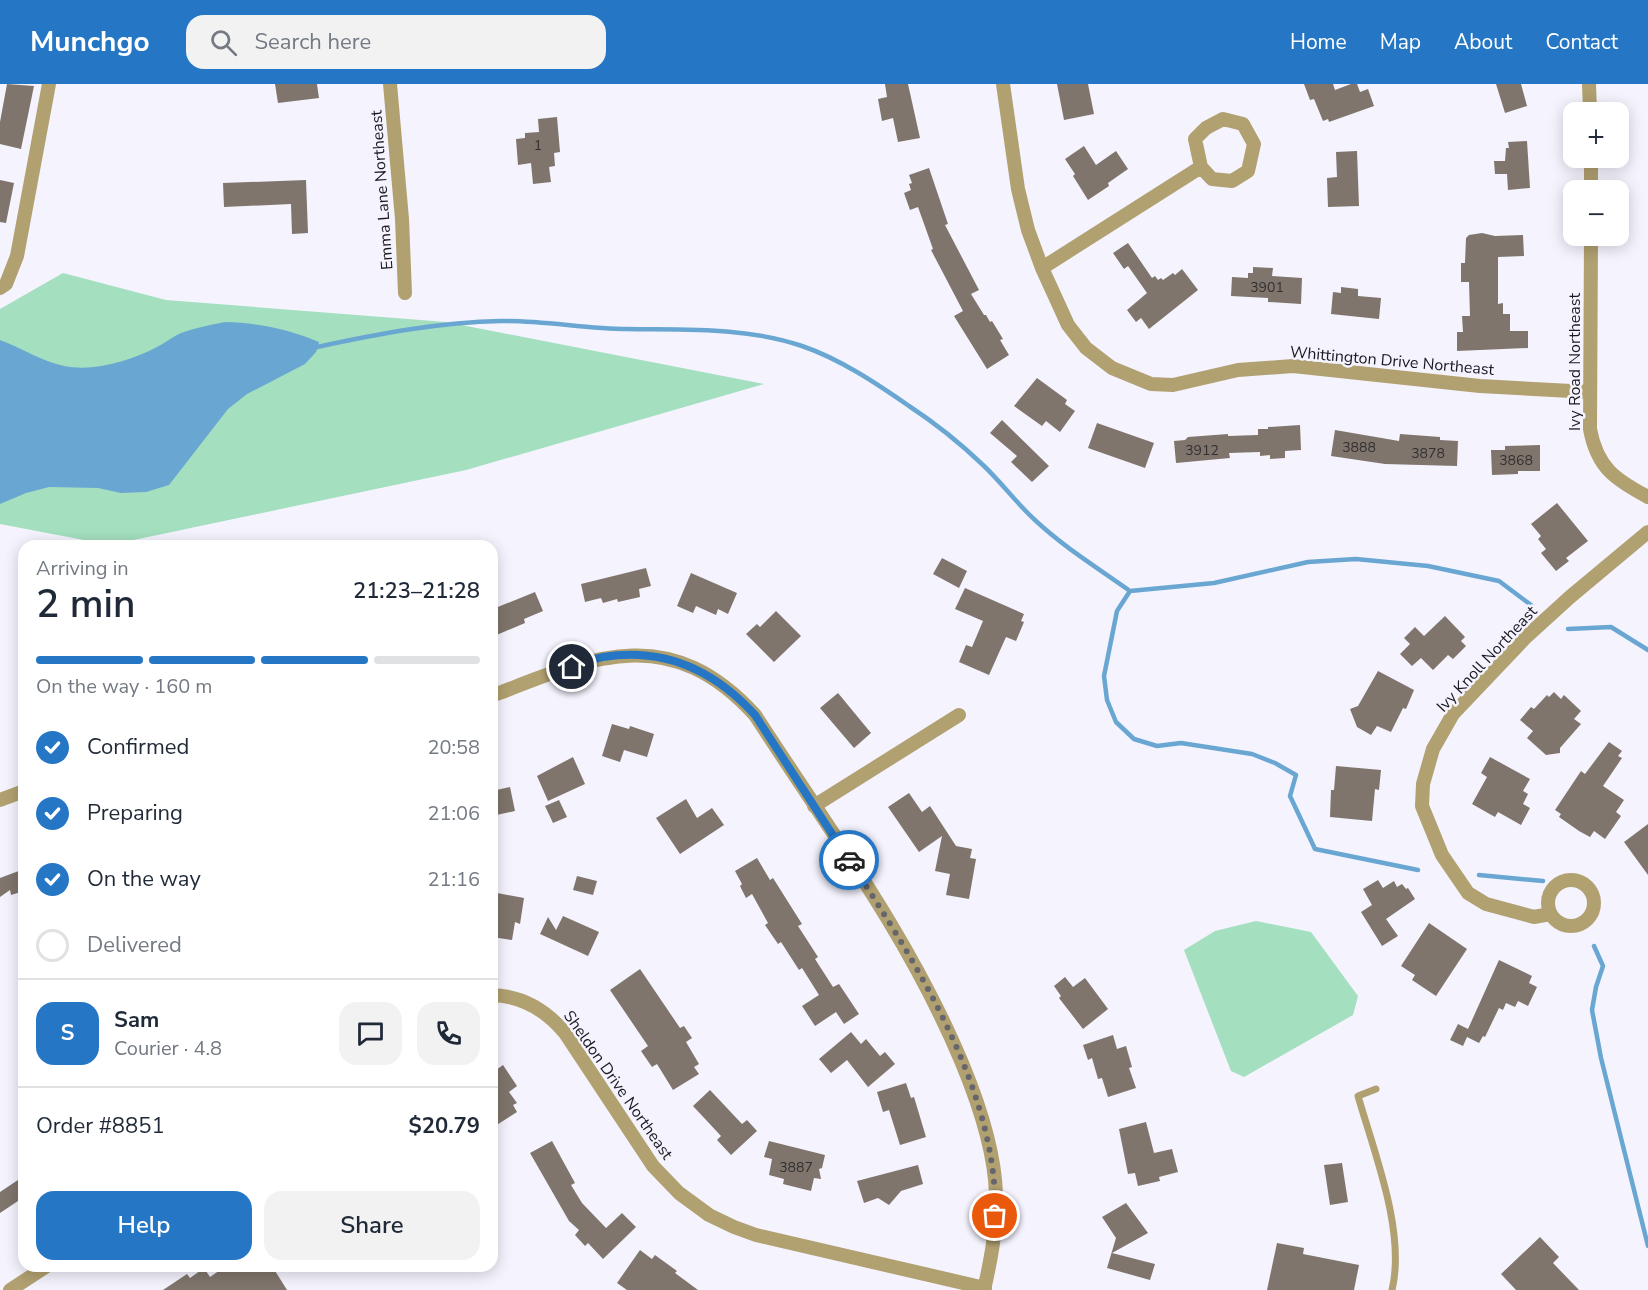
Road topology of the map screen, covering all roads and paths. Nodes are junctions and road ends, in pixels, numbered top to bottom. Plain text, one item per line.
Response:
1 (49, 84) edge
2 (390, 84) edge
3 (1003, 84) edge
4 (1589, 84) edge
5 (1590, 102) edge
6 (1201, 167) junction
7 (1591, 246) edge
8 (1042, 268) junction
9 (0, 288) edge
10 (405, 293) dead end
11 (1590, 392) junction
12 (1648, 497) edge
13 (1648, 532) edge
14 (498, 694) edge
15 (959, 715) dead end
16 (18, 793) edge
17 (0, 800) edge
18 (814, 806) junction
19 (1550, 914) dead end
20 (498, 995) edge
21 (1376, 1089) dead end
22 (38, 1272) edge
23 (985, 1289) edge
24 (10, 1290) edge
25 (1392, 1290) edge

1 - 9 street
2 - 10 street, Emma Lane Northeast
3 - 8 street, Whittington Drive Northeast
4 - 5 street
6 - 6 street
6 - 8 street
7 - 11 street, Ivy Road Northeast
8 - 11 street, Whittington Drive Northeast
11 - 12 street, Ivy Road Northeast
13 - 19 street, Ivy Knoll Northeast
14 - 18 street
15 - 18 street
16 - 17 street
18 - 23 street
20 - 23 street, Sheldon Drive Northeast
21 - 25 lane
22 - 24 street

